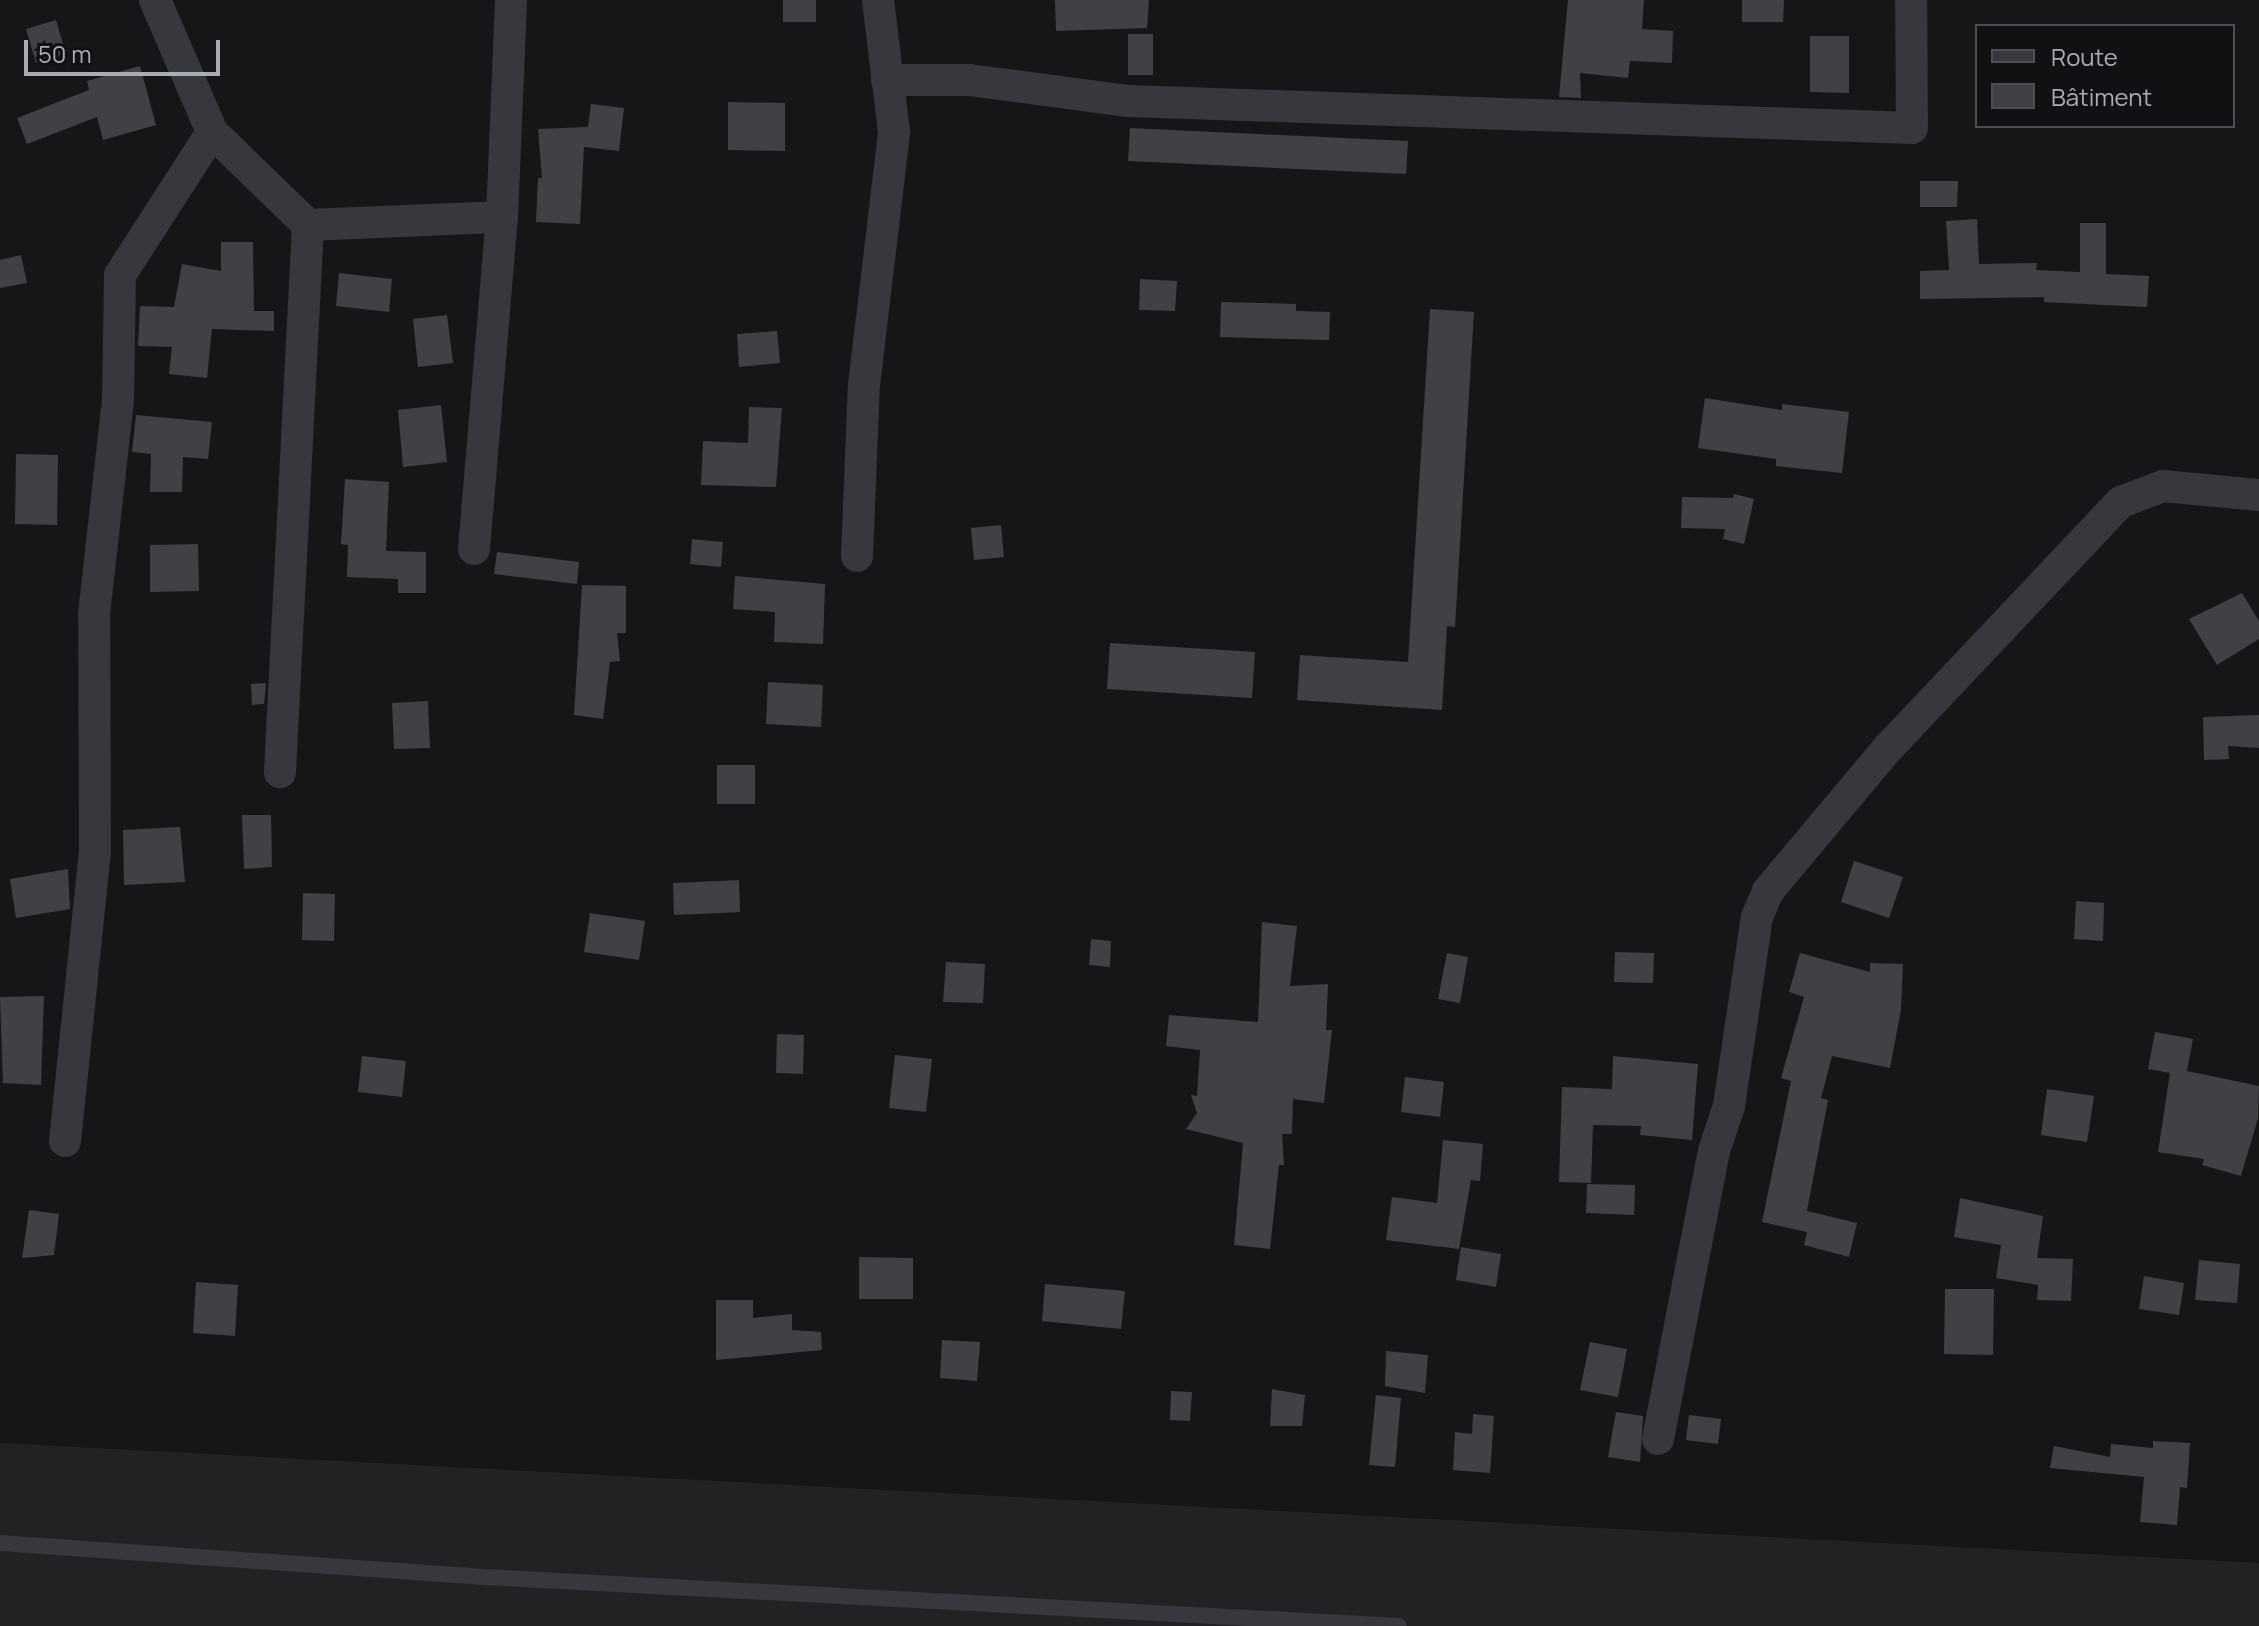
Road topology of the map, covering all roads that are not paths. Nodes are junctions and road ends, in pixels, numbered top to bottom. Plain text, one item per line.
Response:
1 (155, 0) edge
2 (511, 0) edge
3 (878, 0) edge
4 (1911, 0) edge
5 (887, 80) junction
6 (212, 132) junction
7 (502, 217) junction
8 (308, 225) junction
9 (2259, 495) edge
10 (474, 549) dead end
11 (857, 556) dead end
12 (280, 772) dead end
13 (65, 1141) dead end
14 (1658, 1439) dead end
15 (0, 1543) edge
16 (1399, 1626) edge

1 - 6 street
2 - 7 street
3 - 5 street
4 - 5 street
5 - 11 street
6 - 8 street
6 - 13 street
7 - 8 street
7 - 10 street
8 - 12 street
9 - 14 street
15 - 16 lane

